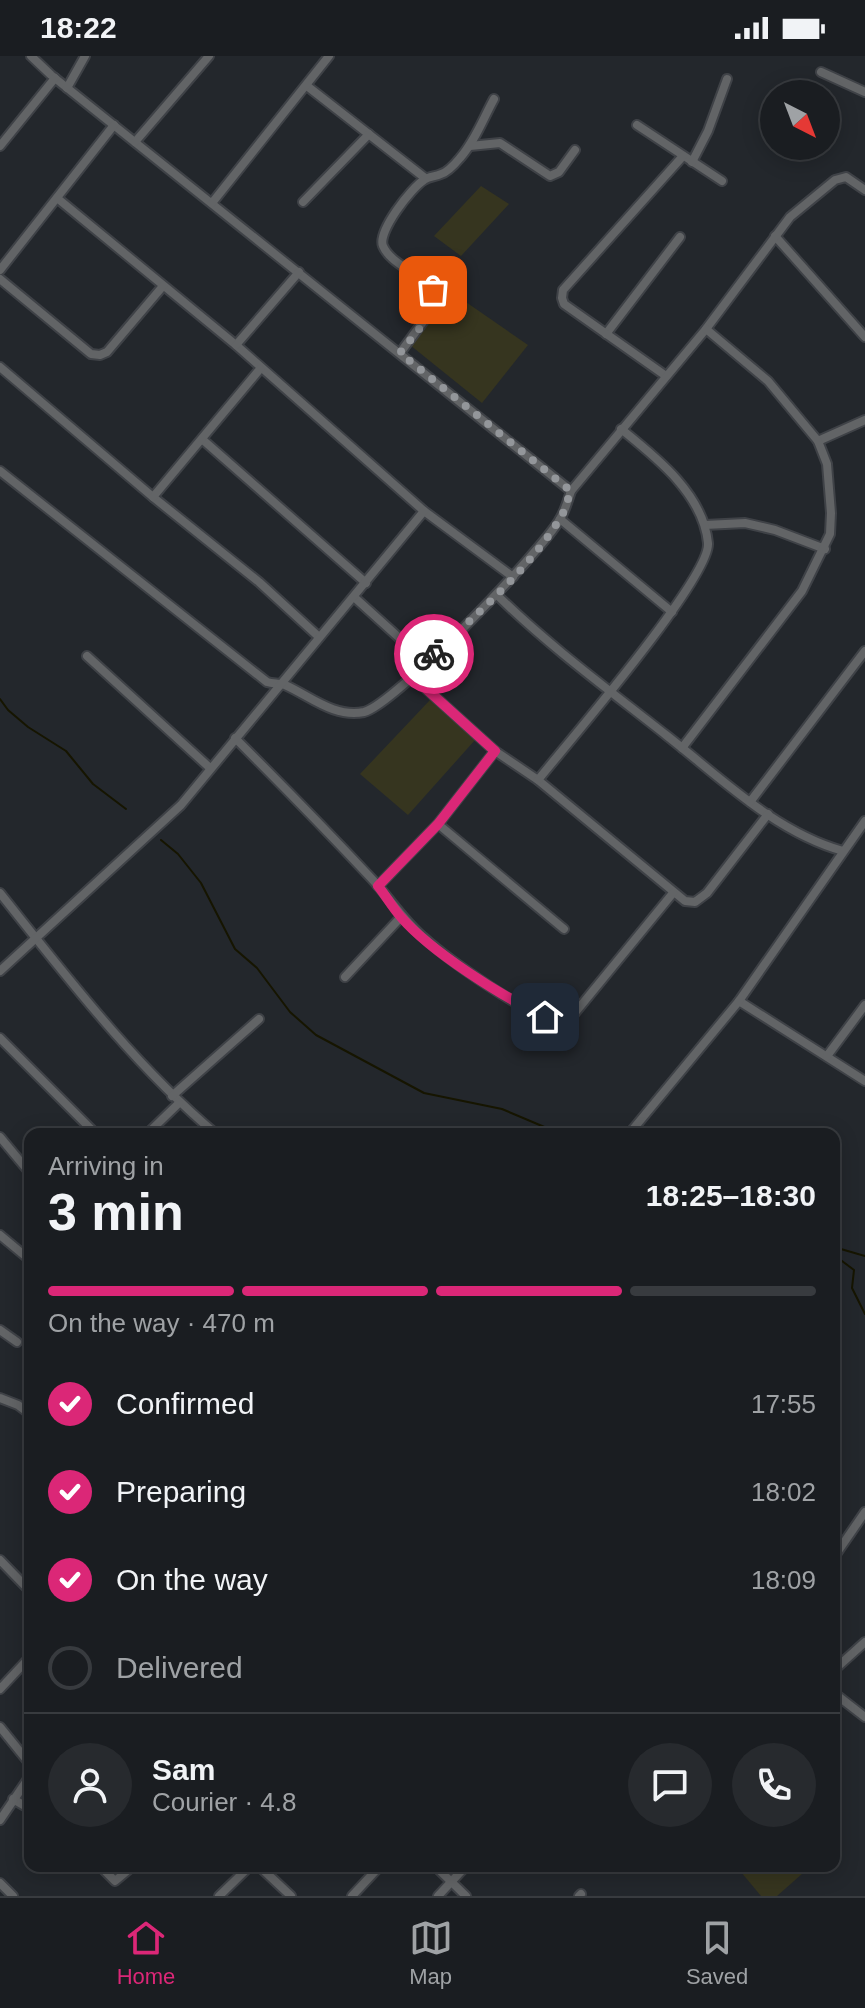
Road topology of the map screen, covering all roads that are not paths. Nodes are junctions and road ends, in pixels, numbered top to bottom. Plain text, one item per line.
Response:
1 (31, 56) edge
2 (85, 56) edge
3 (209, 56) edge
4 (326, 57) edge
5 (821, 72) dead end
6 (55, 78) junction
7 (727, 79) dead end
8 (307, 86) junction
9 (67, 88) junction
10 (865, 92) edge
11 (494, 99) dead end
12 (114, 125) junction
13 (637, 125) dead end
14 (369, 134) junction
15 (135, 142) junction
16 (0, 146) edge
17 (470, 146) junction
18 (575, 150) dead end
19 (683, 156) junction
20 (692, 162) junction
21 (425, 178) junction
22 (722, 181) dead end
23 (865, 190) edge
24 (57, 198) junction
25 (303, 202) dead end
26 (212, 203) junction
27 (775, 236) junction
28 (680, 237) dead end
29 (0, 270) edge
30 (299, 272) junction
31 (0, 279) edge
32 (163, 286) junction
33 (706, 329) junction
34 (606, 334) junction
35 (865, 337) edge
36 (236, 345) junction
37 (400, 353) junction
38 (0, 367) edge
39 (260, 369) junction
40 (666, 376) junction
41 (865, 420) edge
42 (621, 429) junction
43 (203, 440) junction
44 (818, 441) junction
45 (0, 471) edge
46 (571, 491) junction
47 (153, 497) junction
48 (424, 511) junction
49 (560, 519) junction
50 (705, 525) junction
51 (825, 549) junction
52 (513, 577) junction
53 (366, 583) junction
54 (497, 595) junction
55 (354, 597) junction
56 (672, 612) junction
57 (319, 637) junction
58 (865, 651) edge
59 (87, 656) dead end
60 (426, 662) junction
61 (412, 676) junction
62 (281, 683) junction
63 (610, 691) junction
64 (235, 738) junction
65 (682, 748) junction
66 (495, 751) junction
67 (210, 768) junction
68 (538, 780) junction
69 (750, 802) junction
70 (768, 814) junction
71 (865, 821) edge
72 (438, 824) junction
73 (843, 851) junction
74 (378, 886) junction
75 (0, 893) edge
76 (673, 893) junction
77 (401, 917) junction
78 (564, 929) dead end
79 (36, 938) junction
80 (0, 971) edge
81 (345, 977) dead end
82 (739, 1001) junction
83 (865, 1005) edge
84 (259, 1019) dead end
85 (0, 1038) edge
86 (827, 1056) junction
87 (865, 1081) edge
88 (176, 1099) junction
89 (90, 1128) edge
90 (152, 1128) edge
91 (209, 1128) edge
92 (634, 1128) edge
93 (0, 1137) edge
94 (24, 1166) edge
95 (0, 1235) edge
96 (24, 1254) edge
97 (0, 1330) edge
98 (17, 1342) dead end
99 (0, 1398) edge
100 (24, 1410) edge
101 (865, 1512) edge
102 (840, 1548) edge
103 (0, 1560) edge
104 (24, 1585) edge
105 (865, 1642) edge
106 (24, 1663) edge
107 (840, 1665) edge
108 (0, 1689) edge
109 (840, 1698) edge
110 (865, 1717) edge
111 (0, 1727) edge
112 (24, 1757) edge
113 (24, 1784) edge
114 (13, 1799) junction
115 (24, 1805) edge
116 (0, 1820) edge
117 (106, 1872) edge
118 (126, 1872) edge
119 (244, 1872) edge
120 (265, 1872) edge
121 (374, 1872) edge
122 (441, 1872) edge
123 (460, 1872) edge
124 (451, 1882) junction
125 (0, 1883) edge
126 (13, 1896) edge
127 (219, 1896) edge
128 (291, 1896) edge
129 (352, 1896) edge
130 (438, 1896) edge
131 (466, 1896) edge

1 - 6 street
2 - 9 street
3 - 15 street
4 - 8 street
5 - 10 street
6 - 9 street
6 - 16 street
7 - 20 street
8 - 14 street
8 - 26 street
9 - 12 street
11 - 17 street
12 - 15 street
12 - 24 street
13 - 19 street
14 - 21 street
14 - 25 street
15 - 26 street
17 - 18 street
17 - 21 street
19 - 20 street
19 - 34 street
20 - 22 street
21 - 37 street
23 - 27 street
24 - 29 street
24 - 32 street
26 - 30 street
27 - 33 street
27 - 35 street
28 - 34 street
30 - 36 street
30 - 37 street
31 - 32 street
32 - 36 street
33 - 40 street
33 - 44 street
34 - 40 street
36 - 39 street
37 - 46 street
38 - 47 street
39 - 43 street
39 - 48 street
40 - 42 street
41 - 44 street
42 - 46 street
42 - 50 street
43 - 47 street
43 - 53 street
44 - 51 street
45 - 62 street
46 - 49 street
47 - 57 street
48 - 52 street
48 - 53 street
49 - 52 street
49 - 56 street
50 - 51 street
50 - 56 street
51 - 65 street
52 - 54 street
53 - 55 street
54 - 60 street
54 - 63 street
55 - 57 street
55 - 60 street
56 - 63 street
57 - 62 street
58 - 69 street
59 - 67 street
60 - 61 street
61 - 62 street
61 - 66 street
62 - 64 street
63 - 65 street
63 - 68 street
64 - 67 street
64 - 74 street
65 - 69 street
66 - 68 street
66 - 72 street
67 - 79 street
68 - 76 street
69 - 70 street
70 - 73 street
70 - 76 street
71 - 73 street
72 - 74 street
72 - 78 street
73 - 82 street
74 - 77 street
75 - 79 street
76 - 77 street
77 - 81 street
79 - 80 street
79 - 88 street
82 - 86 street
82 - 92 street
83 - 86 street
84 - 88 street
85 - 89 street
86 - 87 street
88 - 90 street
88 - 91 street
93 - 94 street
95 - 96 street
97 - 98 street
99 - 100 street
101 - 102 street
103 - 104 street
105 - 107 street
106 - 108 street
109 - 110 street
111 - 112 street
113 - 114 street
114 - 115 street
114 - 116 street
117 - 118 street
119 - 127 street
120 - 128 street
121 - 129 street
122 - 124 street
123 - 124 street
124 - 130 street
124 - 131 street
125 - 126 street

